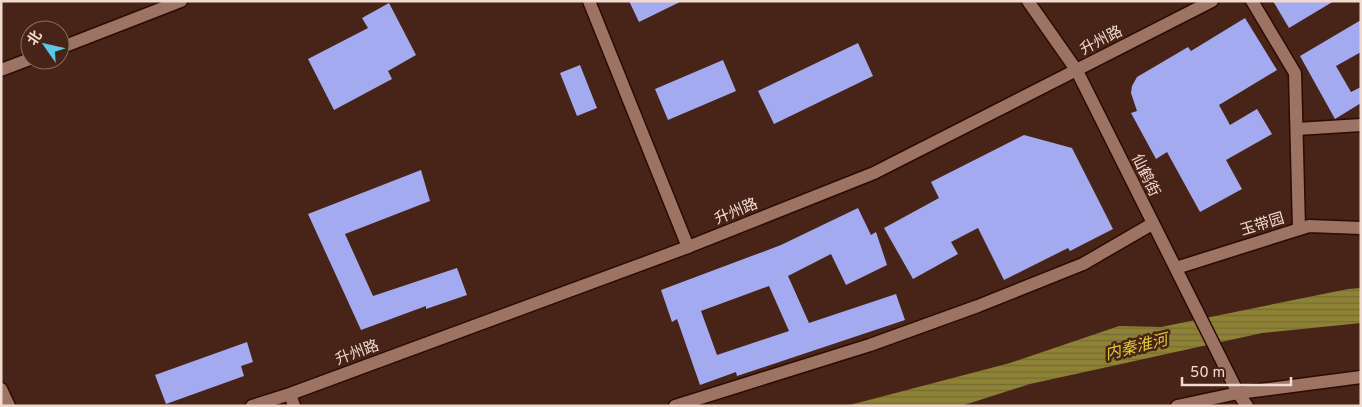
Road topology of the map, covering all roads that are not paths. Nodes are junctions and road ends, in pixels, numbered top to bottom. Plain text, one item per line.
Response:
1 (181, 1) edge
2 (589, 1) edge
3 (1028, 1) edge
4 (1212, 1) edge
5 (1252, 1) edge
6 (70, 44) edge
7 (20, 63) edge
8 (1, 70) edge
9 (1077, 71) junction
10 (1361, 125) edge
11 (1297, 129) junction
12 (1152, 224) junction
13 (1361, 228) edge
14 (1299, 229) junction
15 (688, 247) junction
16 (1176, 268) junction
17 (1361, 377) edge
18 (1, 389) edge
19 (1238, 393) junction
20 (292, 400) edge
21 (9, 406) edge
22 (252, 406) edge
23 (675, 406) edge
24 (1177, 406) edge
25 (1247, 406) edge

1 - 6 street
2 - 15 street
3 - 9 street, 仙鹤街
4 - 9 street, 升州路
5 - 11 street
7 - 8 street
9 - 12 street, 仙鹤街
9 - 15 street, 升州路
10 - 11 street
11 - 14 street
12 - 16 street, 仙鹤街
12 - 23 street
13 - 14 street, 玉带园
14 - 16 street, 玉带园
15 - 20 street, 升州路
16 - 19 street, 仙鹤街
17 - 19 street
18 - 21 street
19 - 24 street
19 - 25 street
20 - 22 street, 升州路

